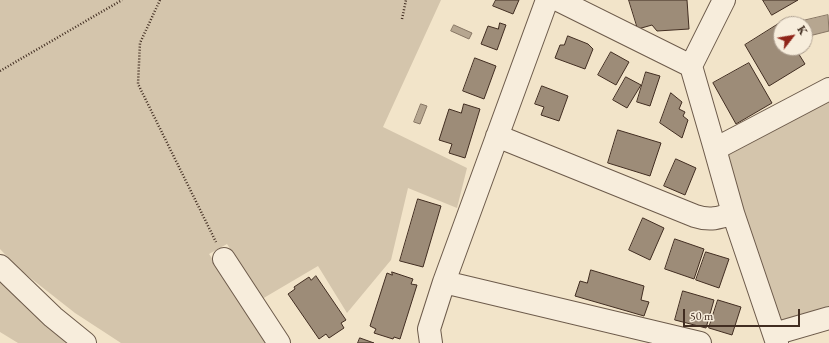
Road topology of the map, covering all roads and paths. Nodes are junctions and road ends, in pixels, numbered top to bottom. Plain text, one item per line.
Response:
1 (122, 0) edge
2 (160, 0) edge
3 (406, 0) edge
4 (547, 0) edge
5 (558, 0) edge
6 (724, 0) edge
7 (402, 18) dead end
8 (690, 66) junction
9 (0, 71) edge
10 (829, 89) edge
11 (497, 136) junction
12 (715, 149) junction
13 (733, 213) junction
14 (224, 259) joint
15 (0, 266) edge
16 (444, 282) junction
17 (829, 318) edge
18 (775, 338) edge
19 (85, 343) edge
20 (279, 343) edge
21 (431, 343) edge
22 (700, 343) edge

1 - 9 path
2 - 14 path
3 - 7 path
4 - 11 street
5 - 8 street
6 - 8 street
8 - 12 street
10 - 12 street
11 - 13 street
11 - 16 street
12 - 13 street
13 - 18 street
14 - 20 street
15 - 19 street
16 - 21 street
16 - 22 street
17 - 18 street

